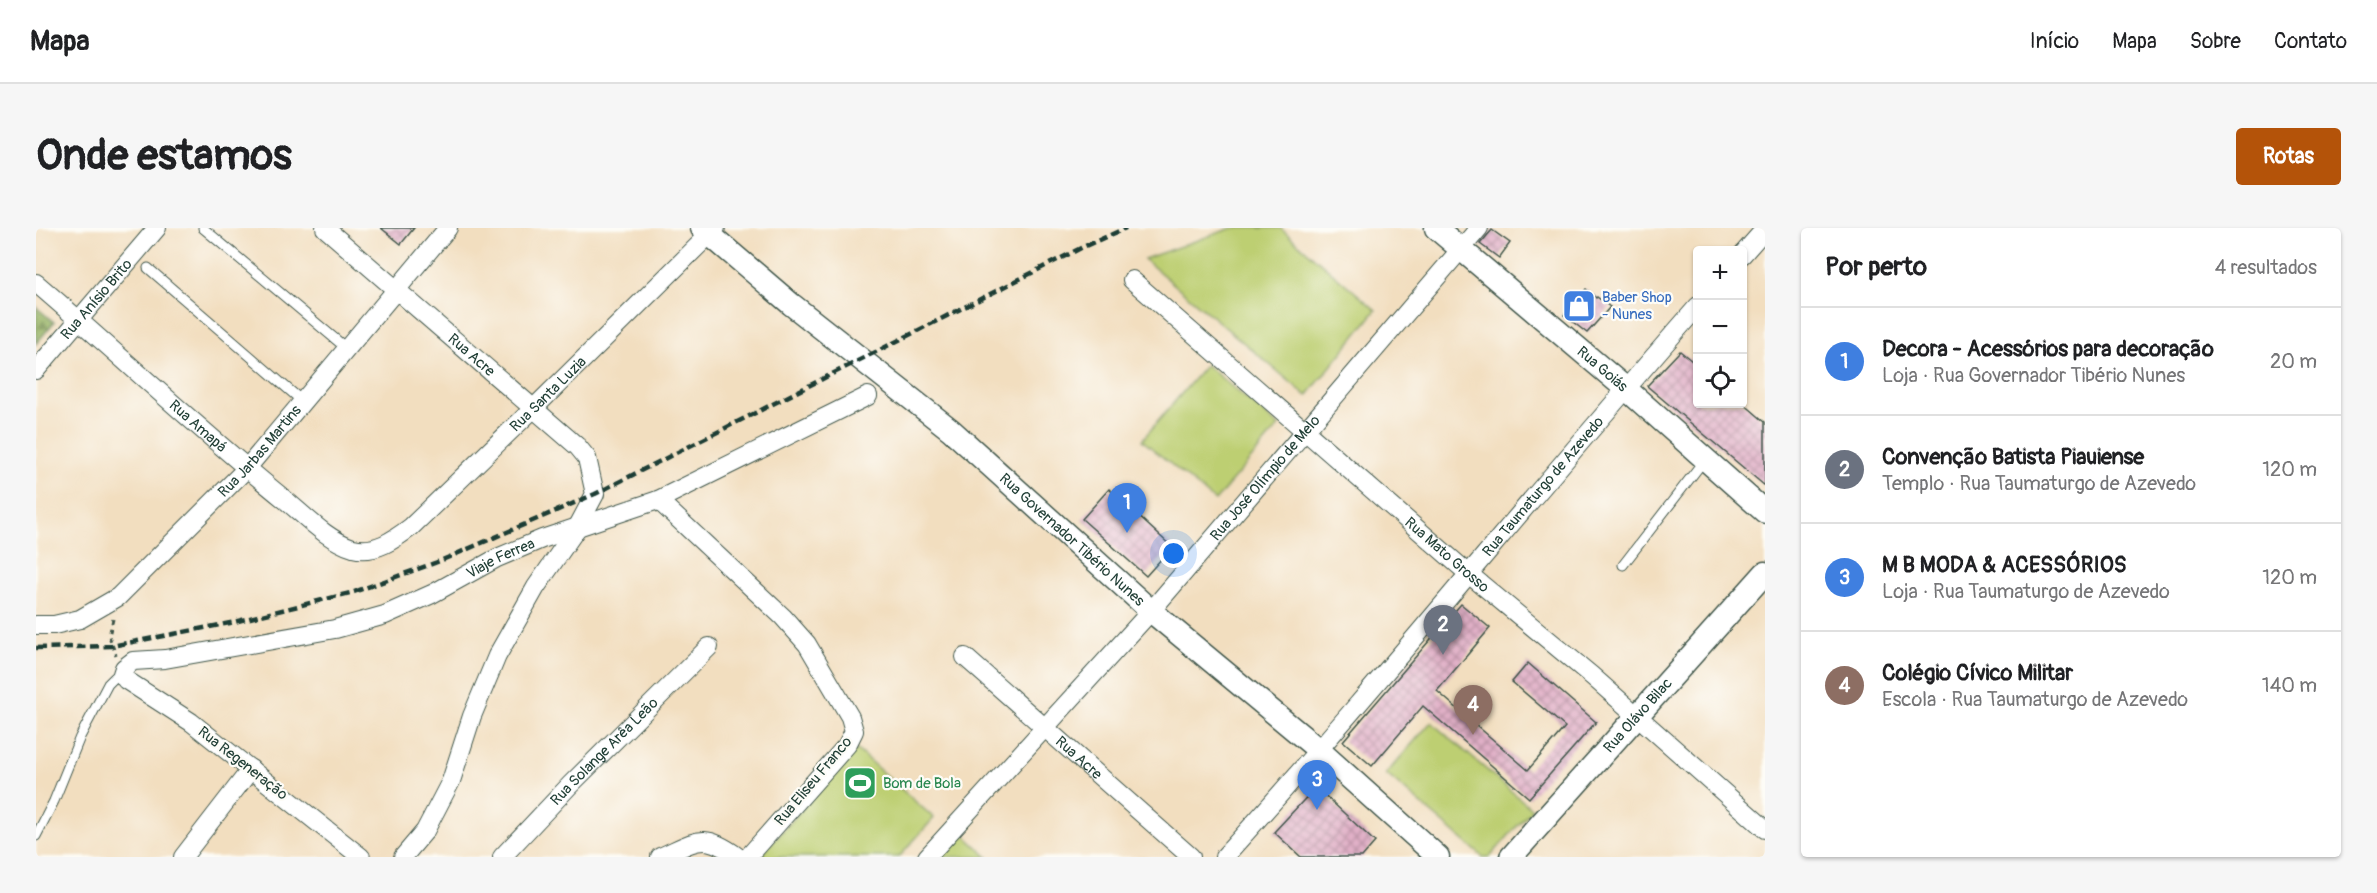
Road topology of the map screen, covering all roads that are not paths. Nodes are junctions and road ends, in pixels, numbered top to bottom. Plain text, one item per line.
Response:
1 (157, 228) edge
2 (203, 228) edge
3 (325, 228) edge
4 (448, 228) edge
5 (1436, 228) edge
6 (1479, 228) edge
7 (709, 230) edge
8 (1765, 230) edge
9 (1461, 248) junction
10 (1747, 250) edge
11 (148, 268) dead end
12 (1132, 280) dead end
13 (36, 283) edge
14 (395, 290) junction
15 (1693, 312) edge
16 (80, 320) junction
17 (346, 348) junction
18 (36, 370) edge
19 (1625, 388) junction
20 (868, 396) dead end
21 (302, 401) junction
22 (534, 408) junction
23 (1305, 430) junction
24 (1705, 459) junction
25 (247, 468) junction
26 (658, 500) junction
27 (1765, 512) edge
28 (577, 528) junction
29 (372, 548) joint
30 (1623, 565) dead end
31 (1765, 573) edge
32 (1470, 575) junction
33 (1151, 610) junction
34 (36, 625) edge
35 (709, 647) dead end
36 (965, 657) dead end
37 (122, 674) junction
38 (1636, 717) junction
39 (1044, 729) junction
40 (1320, 751) junction
41 (251, 769) junction
42 (1765, 829) edge
43 (36, 836) edge
44 (183, 857) edge
45 (361, 857) edge
46 (403, 857) edge
47 (502, 857) edge
48 (660, 857) edge
49 (738, 857) edge
50 (748, 857) edge
51 (927, 857) edge
52 (1191, 857) edge
53 (1224, 857) edge
54 (1438, 857) edge
55 (1511, 857) edge

1 - 16 street, Rua Anísio Brito
2 - 17 lane
3 - 14 street, Rua Acre
4 - 14 street, Rua Jarbas Martins
5 - 9 street, Rua Goiás
6 - 9 street, Rua José Olímpio de Melo
7 - 22 street, Rua Santa Luzia
7 - 33 street, Rua Governador Tibério Nunes
8 - 10 street
9 - 19 street, Rua Goiás
9 - 23 street, Rua José Olímpio de Melo
11 - 21 lane
12 - 23 street, Rua Mato Grosso
13 - 16 street, Rua Amapá
14 - 17 street, Rua Jarbas Martins
14 - 22 street, Rua Acre
15 - 19 street, Rua Taumaturgo de Azevedo
16 - 18 street, Rua Anísio Brito
16 - 25 street, Rua Amapá
17 - 21 street, Rua Jarbas Martins
19 - 24 street, Rua Goiás
19 - 32 street, Rua Taumaturgo de Azevedo
20 - 26 street, Viaje Ferrea
21 - 25 street, Rua Jarbas Martins
22 - 28 street, Rua Acre
22 - 29 street, Rua Santa Luzia
23 - 32 street, Rua Mato Grosso
23 - 33 street, Rua José Olímpio de Melo
24 - 27 street, Rua Goiás
24 - 30 lane
25 - 29 street, Rua Amapá
25 - 34 street, Rua Jarbas Martins
26 - 28 street, Viaje Ferrea
26 - 50 street, Rua Eliseu Franco
28 - 37 street, Viaje Ferrea
28 - 46 street
31 - 38 street, Rua Olávo Bilac
32 - 38 street, Rua Mato Grosso
32 - 40 street, Rua Taumaturgo de Azevedo
33 - 39 street, Rua José Olímpio de Melo
33 - 40 street, Rua Governador Tibério Nunes
35 - 47 street, Rua Solange Arêa Leão
36 - 39 street, Rua Acre
37 - 41 street, Rua Regeneração
37 - 43 lane
38 - 42 street, Rua Mato Grosso
38 - 55 street, Rua Olávo Bilac
39 - 51 street, Rua José Olímpio de Melo
39 - 52 street, Rua Acre
40 - 53 street, Rua Taumaturgo de Azevedo
40 - 54 street, Rua Governador Tibério Nunes
41 - 44 street
41 - 45 street, Rua Regeneração
48 - 49 street

